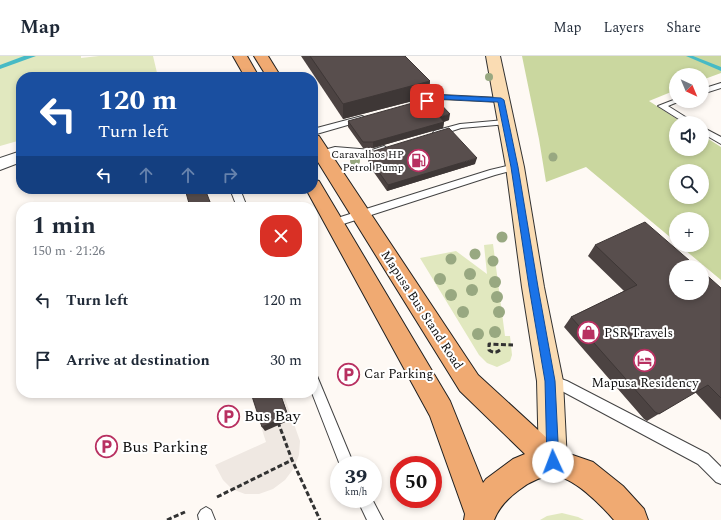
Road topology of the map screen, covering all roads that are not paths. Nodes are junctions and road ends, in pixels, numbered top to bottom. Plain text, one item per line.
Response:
1 (240, 56) edge
2 (261, 56) edge
3 (493, 56) edge
4 (249, 72) edge
5 (271, 72) edge
6 (721, 85) edge
7 (709, 89) edge
8 (501, 100) junction
9 (669, 104) edge
10 (411, 105) edge
11 (373, 115) edge
12 (679, 116) edge
13 (505, 122) junction
14 (318, 131) edge
15 (709, 134) edge
16 (431, 135) edge
17 (721, 141) edge
18 (395, 146) edge
19 (318, 150) edge
20 (318, 153) edge
21 (16, 158) edge
22 (0, 164) edge
23 (515, 167) junction
24 (318, 194) edge
25 (360, 214) junction
26 (334, 223) junction
27 (550, 381) junction
28 (318, 392) edge
29 (343, 456) edge
30 (553, 462) junction
31 (721, 477) edge
32 (369, 508) edge
33 (480, 517) edge
34 (376, 520) edge
35 (632, 520) edge

1 - 4 main road
2 - 5 main road
3 - 8 main road
6 - 7 lane
8 - 10 lane
8 - 13 main road
9 - 12 lane
11 - 14 lane
13 - 16 lane
13 - 23 main road
15 - 17 lane
18 - 19 lane
20 - 25 main road, Mapusa Bus Stand Road
21 - 22 street
23 - 25 lane
23 - 27 main road
24 - 26 main road
25 - 26 lane
25 - 30 main road, Mapusa Bus Stand Road
26 - 33 main road
27 - 30 main road
27 - 31 lane
28 - 29 lane
30 - 33 main road
30 - 35 main road
32 - 34 lane

